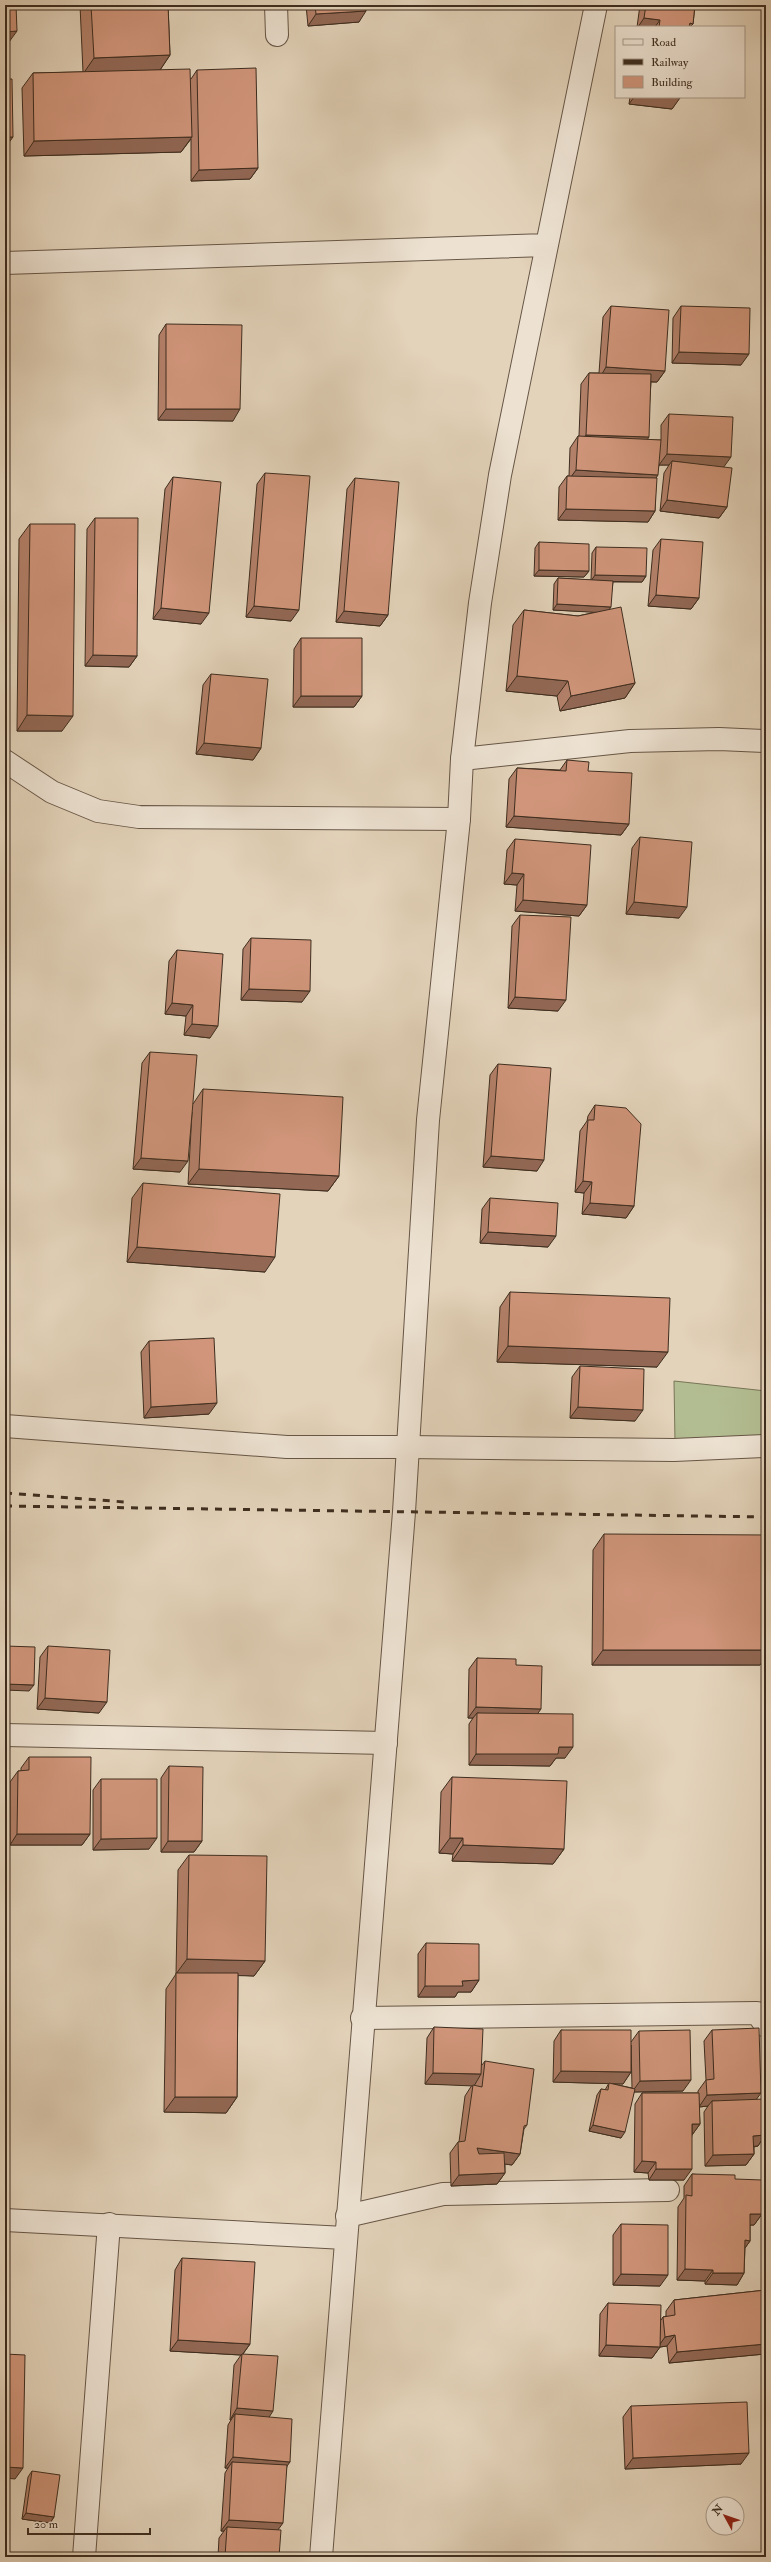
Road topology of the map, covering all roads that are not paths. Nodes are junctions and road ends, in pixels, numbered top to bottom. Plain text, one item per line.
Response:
1 (276, 5) edge
2 (596, 5) edge
3 (277, 35) dead end
4 (546, 245) junction
5 (5, 263) edge
6 (766, 741) edge
7 (462, 759) junction
8 (5, 761) edge
9 (459, 819) junction
10 (5, 1426) edge
11 (407, 1446) junction
12 (766, 1446) edge
13 (5, 1735) edge
14 (386, 1743) junction
15 (362, 2018) junction
16 (766, 2026) edge
17 (668, 2190) dead end
18 (347, 2216) junction
19 (5, 2220) edge
20 (109, 2224) junction
21 (345, 2238) junction
22 (84, 2557) edge
23 (321, 2557) edge

1 - 3 street
2 - 4 street
4 - 5 street
4 - 7 street
6 - 7 street
7 - 9 street
8 - 9 street
9 - 11 street
10 - 11 street
11 - 12 street
11 - 14 street
13 - 14 street
14 - 15 street
15 - 16 street
15 - 18 street
17 - 18 street
18 - 21 street
19 - 20 street
20 - 21 street
20 - 22 street
21 - 23 street

